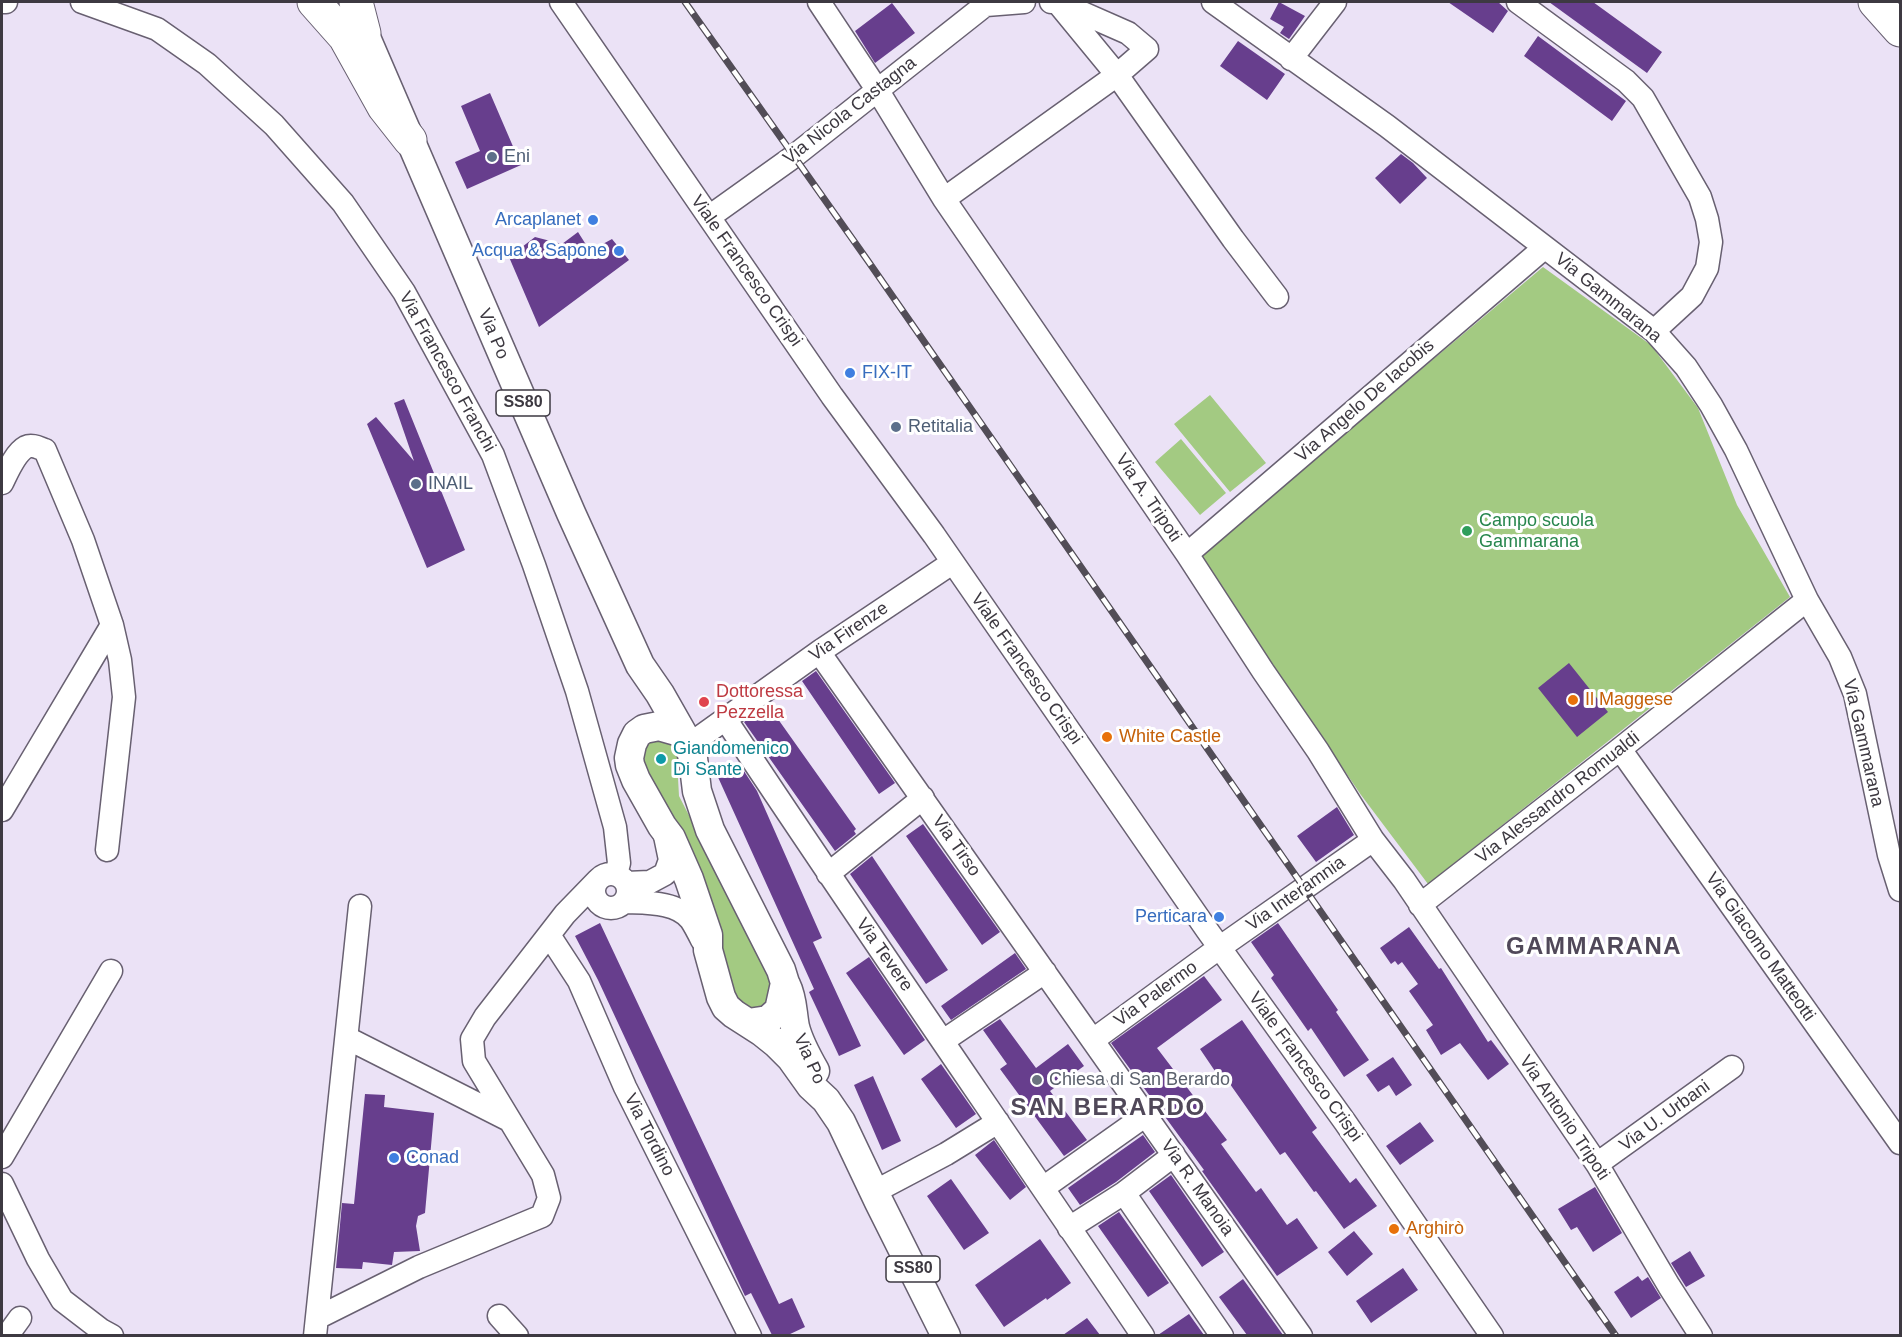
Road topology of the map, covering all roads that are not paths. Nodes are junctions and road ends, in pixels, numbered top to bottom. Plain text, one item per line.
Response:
1 (2, 2) edge
2 (6, 2) edge
3 (82, 2) edge
4 (314, 2) edge
5 (350, 2) edge
6 (356, 2) edge
7 (561, 2) edge
8 (819, 2) edge
9 (1024, 2) edge
10 (1051, 2) edge
11 (1058, 2) edge
12 (1213, 2) edge
13 (1335, 2) edge
14 (1518, 2) edge
15 (1875, 2) edge
16 (988, 3) edge
17 (1232, 10) edge
18 (1900, 30) edge
19 (364, 33) junction
20 (1291, 59) junction
21 (1117, 75) junction
22 (878, 91) junction
23 (411, 140) junction
24 (944, 199) junction
25 (709, 218) junction
26 (1544, 248) junction
27 (1277, 297) dead end
28 (1654, 331) junction
29 (2, 483) edge
30 (1187, 554) junction
31 (952, 563) junction
32 (1807, 600) junction
33 (112, 625) junction
34 (819, 652) junction
35 (640, 665) junction
36 (726, 720) junction
37 (637, 734) junction
38 (685, 739) junction
39 (1620, 749) junction
40 (923, 798) junction
41 (2, 810) edge
42 (662, 826) junction
43 (1373, 840) junction
44 (107, 850) dead end
45 (828, 874) junction
46 (614, 889) junction
47 (1900, 890) edge
48 (1420, 905) junction
49 (360, 906) dead end
50 (549, 935) junction
51 (1220, 948) junction
52 (708, 950) junction
53 (111, 971) dead end
54 (1045, 972) junction
55 (785, 983) junction
56 (748, 1023) junction
57 (346, 1038) junction
58 (1093, 1040) junction
59 (943, 1041) junction
60 (1732, 1067) dead end
61 (826, 1100) junction
62 (1146, 1115) junction
63 (512, 1121) junction
64 (999, 1122) junction
65 (1900, 1143) edge
66 (1174, 1155) junction
67 (2, 1157) edge
68 (1597, 1164) junction
69 (2, 1184) edge
70 (1043, 1188) junction
71 (1124, 1193) junction
72 (876, 1197) junction
73 (1070, 1228) junction
74 (499, 1316) dead end
75 (316, 1327) edge
76 (112, 1335) edge
77 (517, 1335) edge
78 (750, 1335) edge
79 (928, 1335) edge
80 (946, 1335) edge
81 (1143, 1335) edge
82 (1222, 1335) edge
83 (1301, 1335) edge
84 (1492, 1335) edge
85 (1701, 1335) edge

1 - 2 street
3 - 46 street, Via Francesco Franchi
4 - 23 highway
5 - 19 main road, Via Po / SS80
6 - 19 highway
7 - 25 street, Viale Francesco Crispi
8 - 22 street, Via A. Tripoti
9 - 16 street
10 - 11 street
11 - 21 street
11 - 21 street
12 - 17 street, Via Gammarana
13 - 20 street
14 - 28 street
15 - 18 highway
16 - 22 street, Via Nicola Castagna
17 - 20 street, Via Gammarana
19 - 23 main road, Via Po / SS80
20 - 26 street, Via Gammarana
21 - 24 street
21 - 27 street
22 - 24 street, Via A. Tripoti
22 - 25 street, Via Nicola Castagna
23 - 35 main road, Via Po / SS80
24 - 30 street, Via A. Tripoti
25 - 31 street, Viale Francesco Crispi
26 - 28 street, Via Gammarana
26 - 30 street, Via Angelo De Iacobis
28 - 32 street, Via Gammarana
29 - 33 street
30 - 43 street, Via A. Tripoti
31 - 34 street, Via Firenze
31 - 51 street, Viale Francesco Crispi
32 - 39 street, Via Alessandro Romualdi
32 - 47 street, Via Gammarana
33 - 41 street
33 - 44 street
34 - 36 street, Via Firenze
34 - 40 street, Via Tirso
35 - 37 main road, Via Po / SS80
35 - 38 main road, Via Po / SS80
36 - 38 street, Via Firenze
36 - 45 street, Via Tevere
37 - 38 main road
37 - 42 main road, SS80
38 - 55 main road, SS80
39 - 48 street, Via Alessandro Romualdi
39 - 65 street, Via Giacomo Matteotti
40 - 45 street
40 - 54 street, Via Tirso
42 - 46 street
42 - 52 main road, SS80
43 - 48 street, Via A. Tripoti
43 - 51 street, Via Interamnia
45 - 59 street, Via Tevere
46 - 50 street
46 - 52 street
48 - 68 street, Via Antonio Tripoti
49 - 57 street
50 - 63 street
50 - 78 street, Via Tordino
51 - 58 street, Via Palermo
51 - 84 street, Viale Francesco Crispi
52 - 56 main road, SS80
53 - 67 street
54 - 58 street, Via Tirso
54 - 59 street
55 - 56 main road
55 - 61 main road, Via Po / SS80
56 - 61 main road, Via Po / SS80
57 - 63 street
57 - 75 street
58 - 62 street, Via R. Manoia
59 - 64 street, Via Tevere
60 - 68 street, Via U. Urbani
61 - 72 main road, Via Po / SS80
62 - 66 street, Via R. Manoia
62 - 70 street
63 - 75 street
64 - 70 street, Via Tevere
64 - 72 street
66 - 71 street
66 - 83 street, Via R. Manoia
68 - 85 street, Via Antonio Tripoti
69 - 76 street
70 - 73 street, Via Tevere
71 - 73 street
71 - 82 street
72 - 79 main road, Via Po / SS80
72 - 80 main road, Via Po / SS80
73 - 81 street, Via Tevere
74 - 77 street

